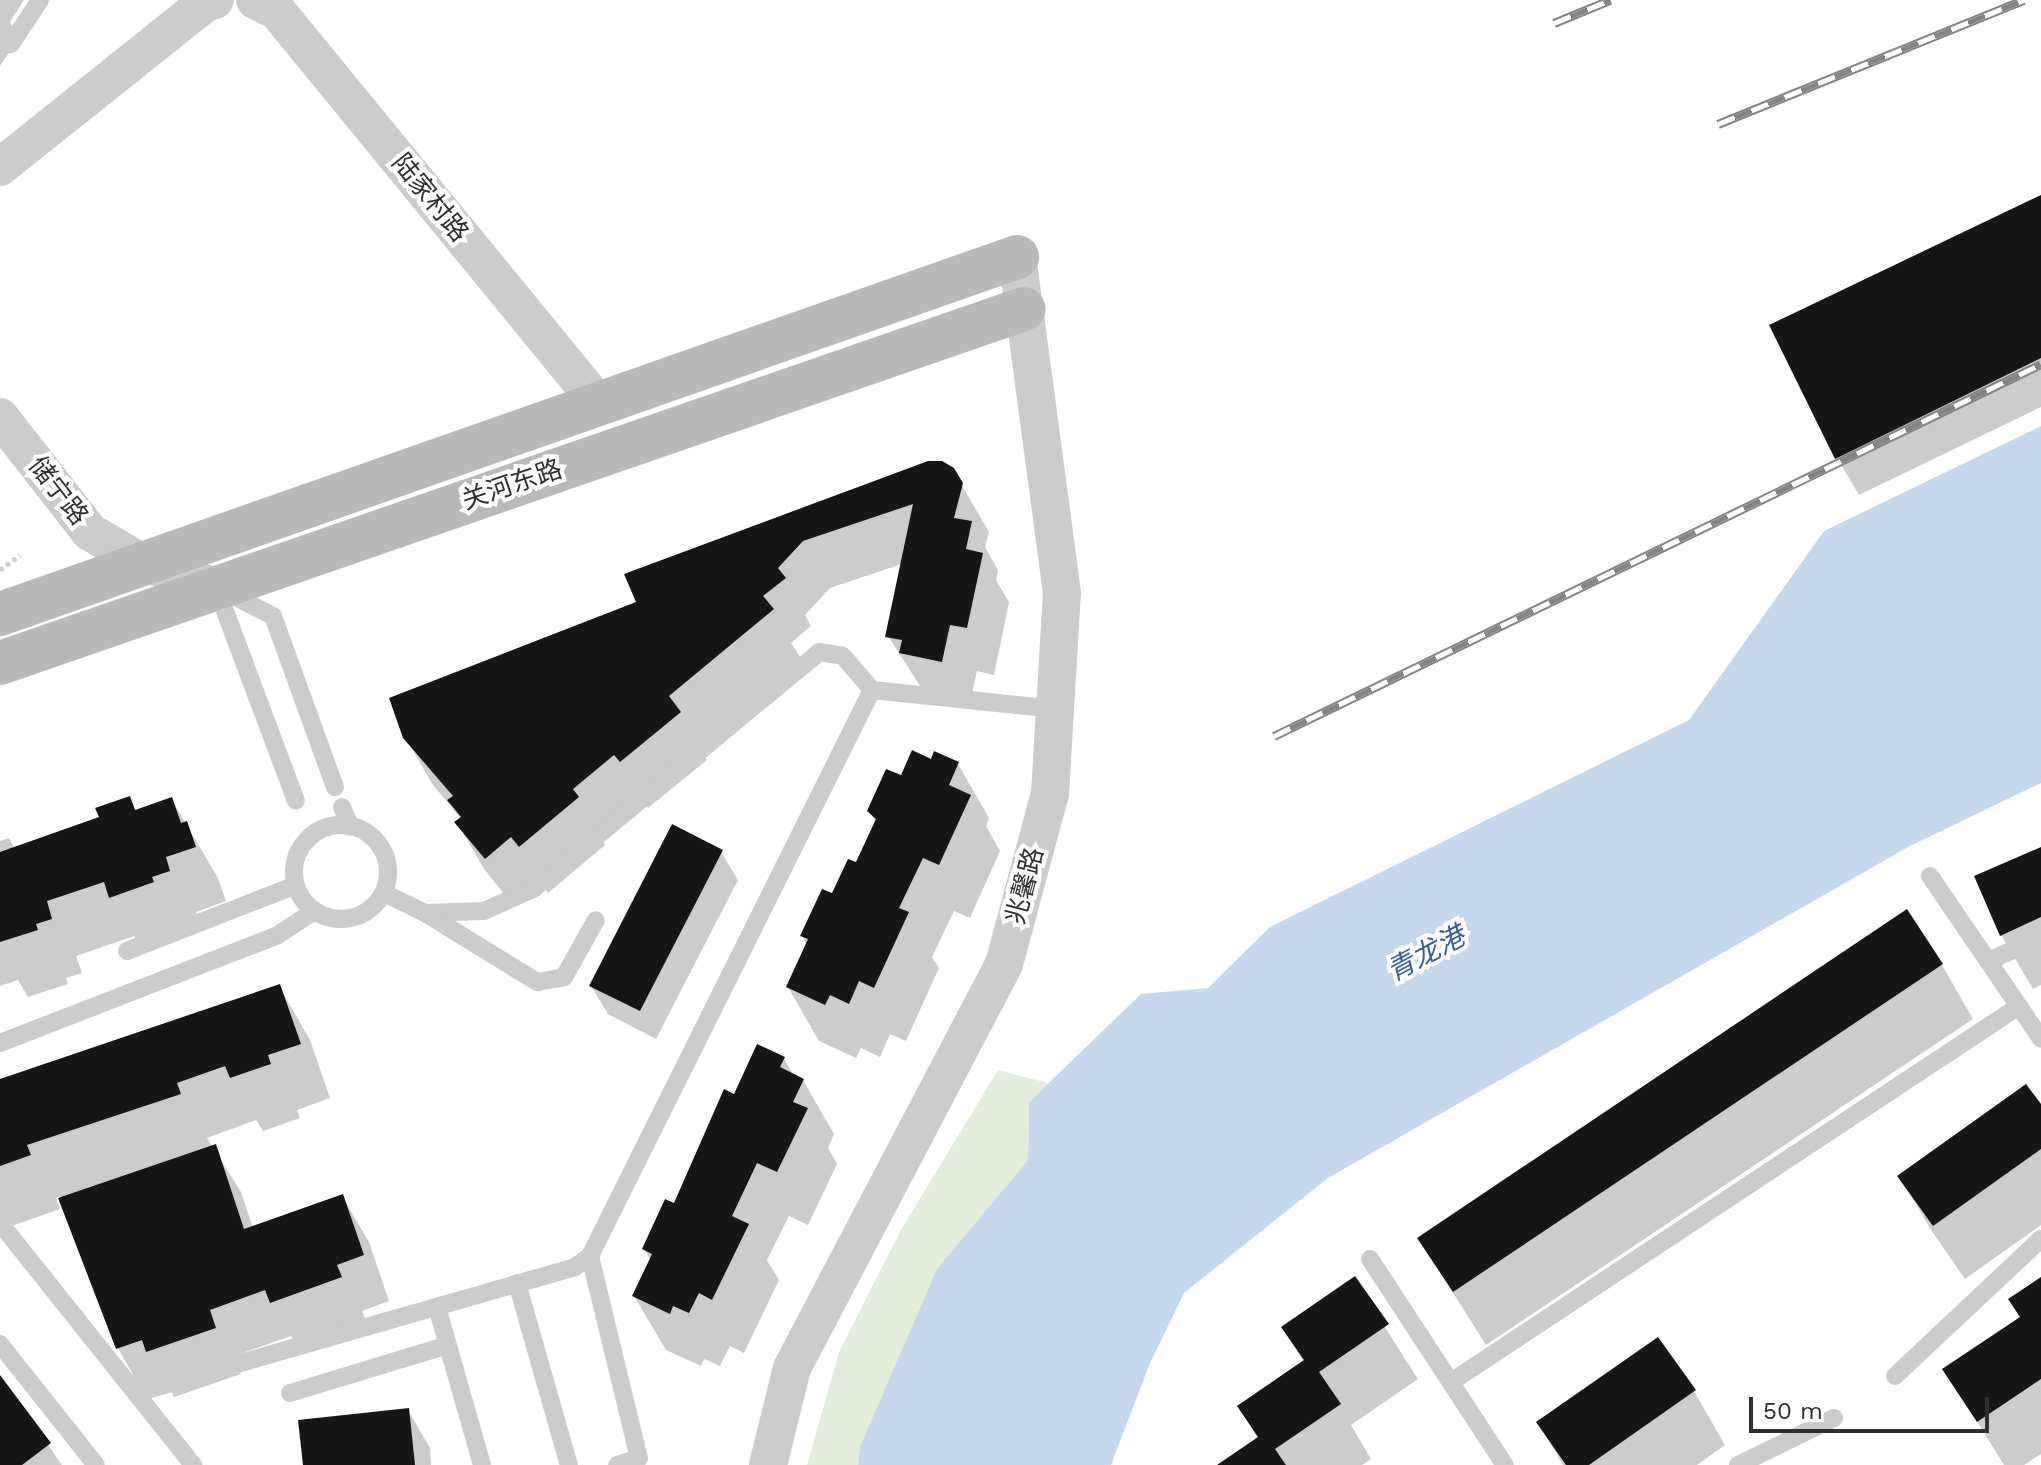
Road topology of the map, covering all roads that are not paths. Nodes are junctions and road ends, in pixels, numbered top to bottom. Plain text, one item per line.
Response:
1 (40, 0) edge
2 (215, 0) edge
3 (255, 0) edge
4 (11, 44) dead end
5 (0, 167) edge
6 (1017, 257) joint
7 (1024, 309) junction
8 (599, 404) junction
9 (0, 417) edge
10 (141, 562) junction
11 (216, 587) junction
12 (0, 614) edge
13 (0, 663) edge
14 (872, 690) junction
15 (1055, 709) junction
16 (335, 787) dead end
17 (296, 801) dead end
18 (342, 807) dead end
19 (303, 821) dead end
20 (350, 826) junction
21 (303, 847) junction
22 (1930, 876) dead end
23 (296, 885) junction
24 (384, 893) junction
25 (314, 911) junction
26 (425, 913) junction
27 (596, 920) dead end
28 (2041, 938) edge
29 (127, 951) dead end
30 (1988, 961) junction
31 (2019, 1006) junction
32 (2041, 1039) edge
33 (0, 1043) edge
34 (0, 1223) edge
35 (2041, 1239) edge
36 (590, 1256) junction
37 (1370, 1259) dead end
38 (517, 1283) junction
39 (437, 1307) junction
40 (0, 1344) edge
41 (448, 1345) junction
42 (1895, 1376) dead end
43 (1451, 1382) junction
44 (136, 1393) junction
45 (290, 1393) dead end
46 (1834, 1418) dead end
47 (96, 1465) edge
48 (193, 1465) edge
49 (482, 1465) edge
50 (569, 1465) edge
51 (617, 1465) edge
52 (768, 1465) edge
53 (1504, 1465) edge
54 (1738, 1465) edge

1 - 4 lane
2 - 5 street
3 - 8 street, 陆家村路
6 - 7 street, 兆馨路
6 - 8 main road, 关河东路
7 - 11 main road, 关河东路
7 - 15 street, 兆馨路
8 - 10 main road, 关河东路
9 - 10 street, 储宁路
10 - 11 street, 储宁路
10 - 12 main road, 关河东路
11 - 13 main road, 关河东路
11 - 16 lane
11 - 17 lane
14 - 15 lane
14 - 26 lane
14 - 36 lane
15 - 52 street, 兆馨路
18 - 20 lane
19 - 21 lane
20 - 21 lane
20 - 24 lane
21 - 23 lane
22 - 30 lane
23 - 25 lane
23 - 29 lane
24 - 25 lane
24 - 26 lane
25 - 33 lane
26 - 27 lane
28 - 30 lane
30 - 31 lane
31 - 32 lane
31 - 43 lane
34 - 44 lane
35 - 42 lane
36 - 38 lane
36 - 51 lane
37 - 43 lane
38 - 39 lane
38 - 50 lane
39 - 41 lane
39 - 44 lane
40 - 47 lane
41 - 45 lane
41 - 49 lane
43 - 53 lane
44 - 48 lane
46 - 54 lane

